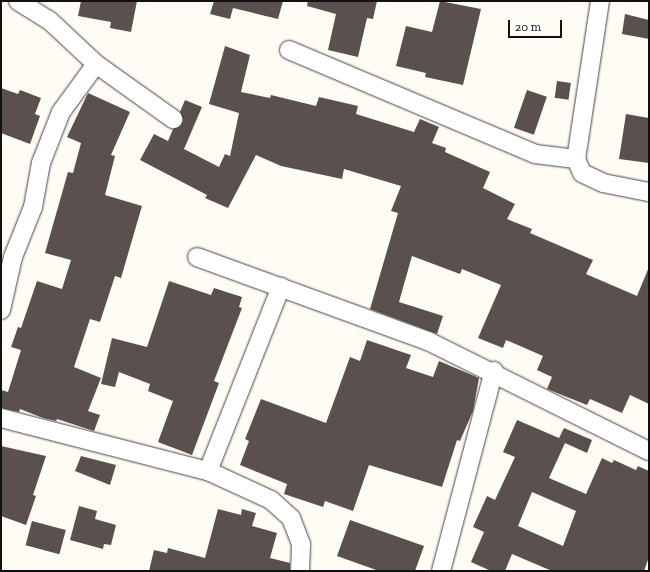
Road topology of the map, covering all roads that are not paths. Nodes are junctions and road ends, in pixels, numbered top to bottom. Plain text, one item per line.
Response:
1 (18, 1) edge
2 (600, 1) edge
3 (289, 50) dead end
4 (96, 64) junction
5 (173, 119) dead end
6 (576, 159) junction
7 (649, 192) edge
8 (197, 257) dead end
9 (281, 287) junction
10 (1, 310) edge
11 (494, 372) junction
12 (1, 418) edge
13 (649, 451) edge
14 (208, 471) junction
15 (300, 571) edge
16 (441, 571) edge

1 - 4 street
2 - 6 street
3 - 6 street
4 - 5 street
4 - 10 street
6 - 7 street
8 - 9 street
9 - 11 street
9 - 14 street
11 - 13 street
11 - 16 street
12 - 14 street
14 - 15 street

